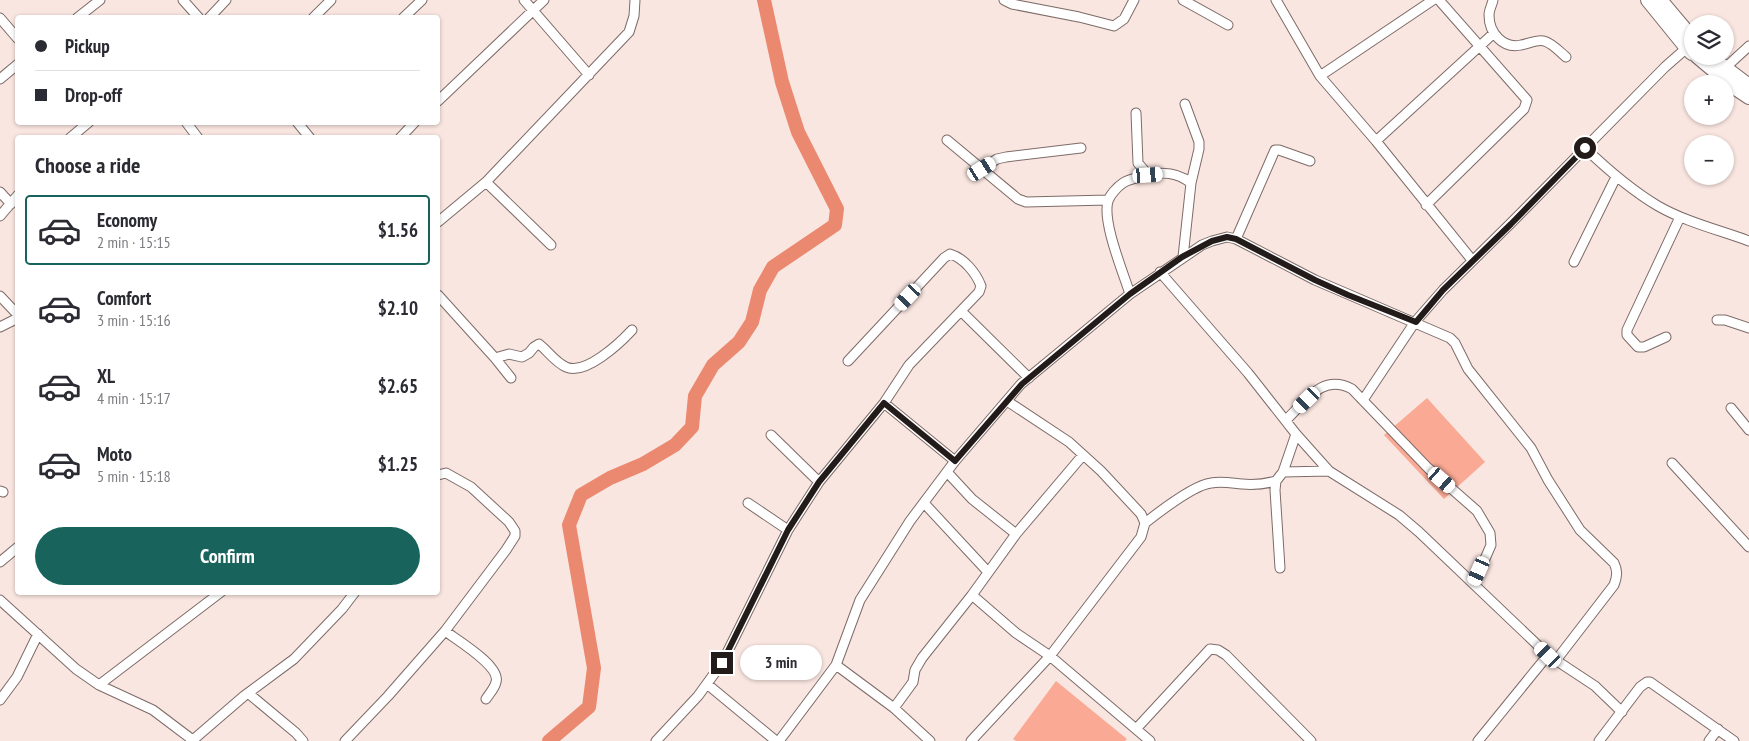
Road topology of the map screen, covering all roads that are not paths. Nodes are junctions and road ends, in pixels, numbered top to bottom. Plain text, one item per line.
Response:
1 (100, 0) edge
2 (183, 0) edge
3 (226, 0) edge
4 (331, 0) edge
5 (422, 0) edge
6 (524, 0) edge
7 (544, 0) edge
8 (635, 0) edge
9 (1004, 0) edge
10 (1134, 0) edge
11 (1183, 0) edge
12 (1276, 0) edge
13 (1433, 0) edge
14 (1439, 0) edge
15 (1493, 0) edge
16 (1648, 0) edge
17 (1660, 0) edge
18 (533, 10) junction
19 (81, 15) edge
20 (196, 15) edge
21 (212, 15) edge
22 (316, 15) edge
23 (406, 15) edge
24 (0, 18) edge
25 (1228, 25) dead end
26 (1494, 33) junction
27 (15, 35) edge
28 (1684, 36) edge
29 (1684, 39) edge
30 (1479, 46) junction
31 (1749, 46) edge
32 (1684, 55) edge
33 (1566, 57) dead end
34 (1712, 65) edge
35 (1721, 65) edge
36 (15, 66) edge
37 (1725, 68) junction
38 (589, 75) junction
39 (1320, 76) junction
40 (0, 79) edge
41 (1749, 86) edge
42 (1749, 97) edge
43 (440, 99) edge
44 (1185, 104) dead end
45 (1136, 113) dead end
46 (86, 125) edge
47 (300, 125) edge
48 (413, 125) edge
49 (78, 135) edge
50 (308, 135) edge
51 (403, 135) edge
52 (947, 140) dead end
53 (1376, 141) junction
54 (1081, 148) dead end
55 (1585, 148) junction
56 (1310, 161) dead end
57 (982, 169) junction
58 (1148, 175) junction
59 (1616, 176) junction
60 (486, 182) junction
61 (1191, 183) junction
62 (0, 192) edge
63 (15, 199) edge
64 (1108, 200) junction
65 (11, 204) junction
66 (1426, 205) junction
67 (0, 216) edge
68 (1680, 217) junction
69 (440, 220) edge
70 (1236, 239) junction
71 (1749, 241) edge
72 (551, 245) dead end
73 (1182, 257) junction
74 (1472, 260) junction
75 (1574, 262) dead end
76 (1160, 272) junction
77 (1130, 294) junction
78 (0, 296) edge
79 (440, 297) edge
80 (960, 311) junction
81 (15, 313) edge
82 (15, 318) edge
83 (1717, 320) dead end
84 (1416, 322) junction
85 (0, 328) edge
86 (1749, 328) edge
87 (632, 330) dead end
88 (1666, 337) dead end
89 (495, 358) junction
90 (848, 362) dead end
91 (511, 378) dead end
92 (1029, 378) junction
93 (1363, 400) junction
94 (1007, 401) junction
95 (884, 403) junction
96 (1731, 408) dead end
97 (1286, 420) junction
98 (1749, 430) edge
99 (1296, 434) junction
100 (772, 435) dead end
101 (1083, 455) junction
102 (955, 461) junction
103 (1672, 463) dead end
104 (1329, 471) junction
105 (947, 472) junction
106 (1283, 472) junction
107 (440, 474) edge
108 (1276, 481) junction
109 (819, 482) junction
110 (748, 503) dead end
111 (924, 503) junction
112 (1145, 523) junction
113 (788, 530) junction
114 (1016, 534) junction
115 (1749, 547) edge
116 (15, 550) edge
117 (0, 562) edge
118 (1280, 568) dead end
119 (988, 572) junction
120 (1474, 584) junction
121 (217, 595) edge
122 (353, 595) edge
123 (972, 595) junction
124 (0, 600) edge
125 (445, 631) junction
126 (38, 634) junction
127 (1548, 655) junction
128 (1050, 656) junction
129 (1557, 659) junction
130 (836, 665) junction
131 (707, 684) junction
132 (100, 685) junction
133 (248, 693) junction
134 (486, 699) dead end
135 (0, 700) edge
136 (894, 708) junction
137 (1622, 712) junction
138 (1136, 729) junction
139 (1718, 729) junction
140 (924, 739) edge
141 (194, 741) edge
142 (303, 741) edge
143 (346, 741) edge
144 (656, 741) edge
145 (777, 741) edge
146 (971, 741) edge
147 (1150, 741) edge
148 (1311, 741) edge
149 (1478, 741) edge
150 (1599, 741) edge
151 (1708, 741) edge
152 (1734, 741) edge

1 - 19 street
2 - 20 street
3 - 21 street
4 - 22 street
5 - 23 street
6 - 18 street
7 - 18 street
8 - 38 street
9 - 10 street
11 - 25 street
12 - 39 street
13 - 39 street
14 - 30 street
15 - 26 street
16 - 29 highway
17 - 28 highway
18 - 38 street
18 - 43 street
24 - 27 street
26 - 30 street
26 - 33 street
30 - 53 street
30 - 66 street
31 - 37 street
32 - 55 street
34 - 42 highway
35 - 37 highway
36 - 40 street
37 - 41 highway
38 - 60 street
39 - 53 street
44 - 61 street
45 - 58 street
46 - 49 street
47 - 50 street
48 - 51 street
52 - 57 street
53 - 66 street
54 - 57 street
55 - 59 street
55 - 74 street
56 - 70 street
57 - 64 street
58 - 61 street
58 - 64 street
59 - 68 street
59 - 75 street
60 - 69 street
60 - 72 street
61 - 73 street
62 - 65 street
63 - 65 street
64 - 77 street
65 - 67 street
66 - 74 street
68 - 71 street
68 - 88 street
70 - 73 street
70 - 84 street
73 - 76 street
74 - 84 street
76 - 77 street
76 - 97 street
77 - 92 street
78 - 81 street
79 - 89 street
80 - 90 street
80 - 92 street
80 - 95 street
82 - 85 street
83 - 86 street
84 - 93 street
84 - 129 street
87 - 89 street
89 - 91 street
92 - 94 street
93 - 97 street
93 - 120 street
94 - 101 street
94 - 102 street
95 - 102 street
95 - 109 street
96 - 98 street
97 - 99 street
99 - 104 street
99 - 106 street
100 - 109 street
101 - 112 street
101 - 114 street
102 - 105 street
103 - 115 street
104 - 106 street
104 - 120 street
105 - 111 street
105 - 114 street
106 - 108 street
107 - 125 street
108 - 112 street
108 - 118 street
109 - 113 street
110 - 113 street
111 - 119 street
111 - 130 street
112 - 128 street
113 - 131 street
114 - 119 street
116 - 117 street
119 - 123 street
120 - 127 street
121 - 132 street
122 - 133 street
123 - 128 street
123 - 136 street
124 - 126 street
125 - 134 street
125 - 143 street
126 - 132 street
126 - 135 street
127 - 129 street
127 - 149 street
128 - 138 street
128 - 146 street
129 - 137 street
130 - 136 street
130 - 145 street
131 - 144 street
131 - 145 street
132 - 141 street
133 - 141 street
133 - 142 street
136 - 140 street
137 - 139 street
137 - 150 street
138 - 147 street
138 - 148 street
139 - 151 street
139 - 152 street

